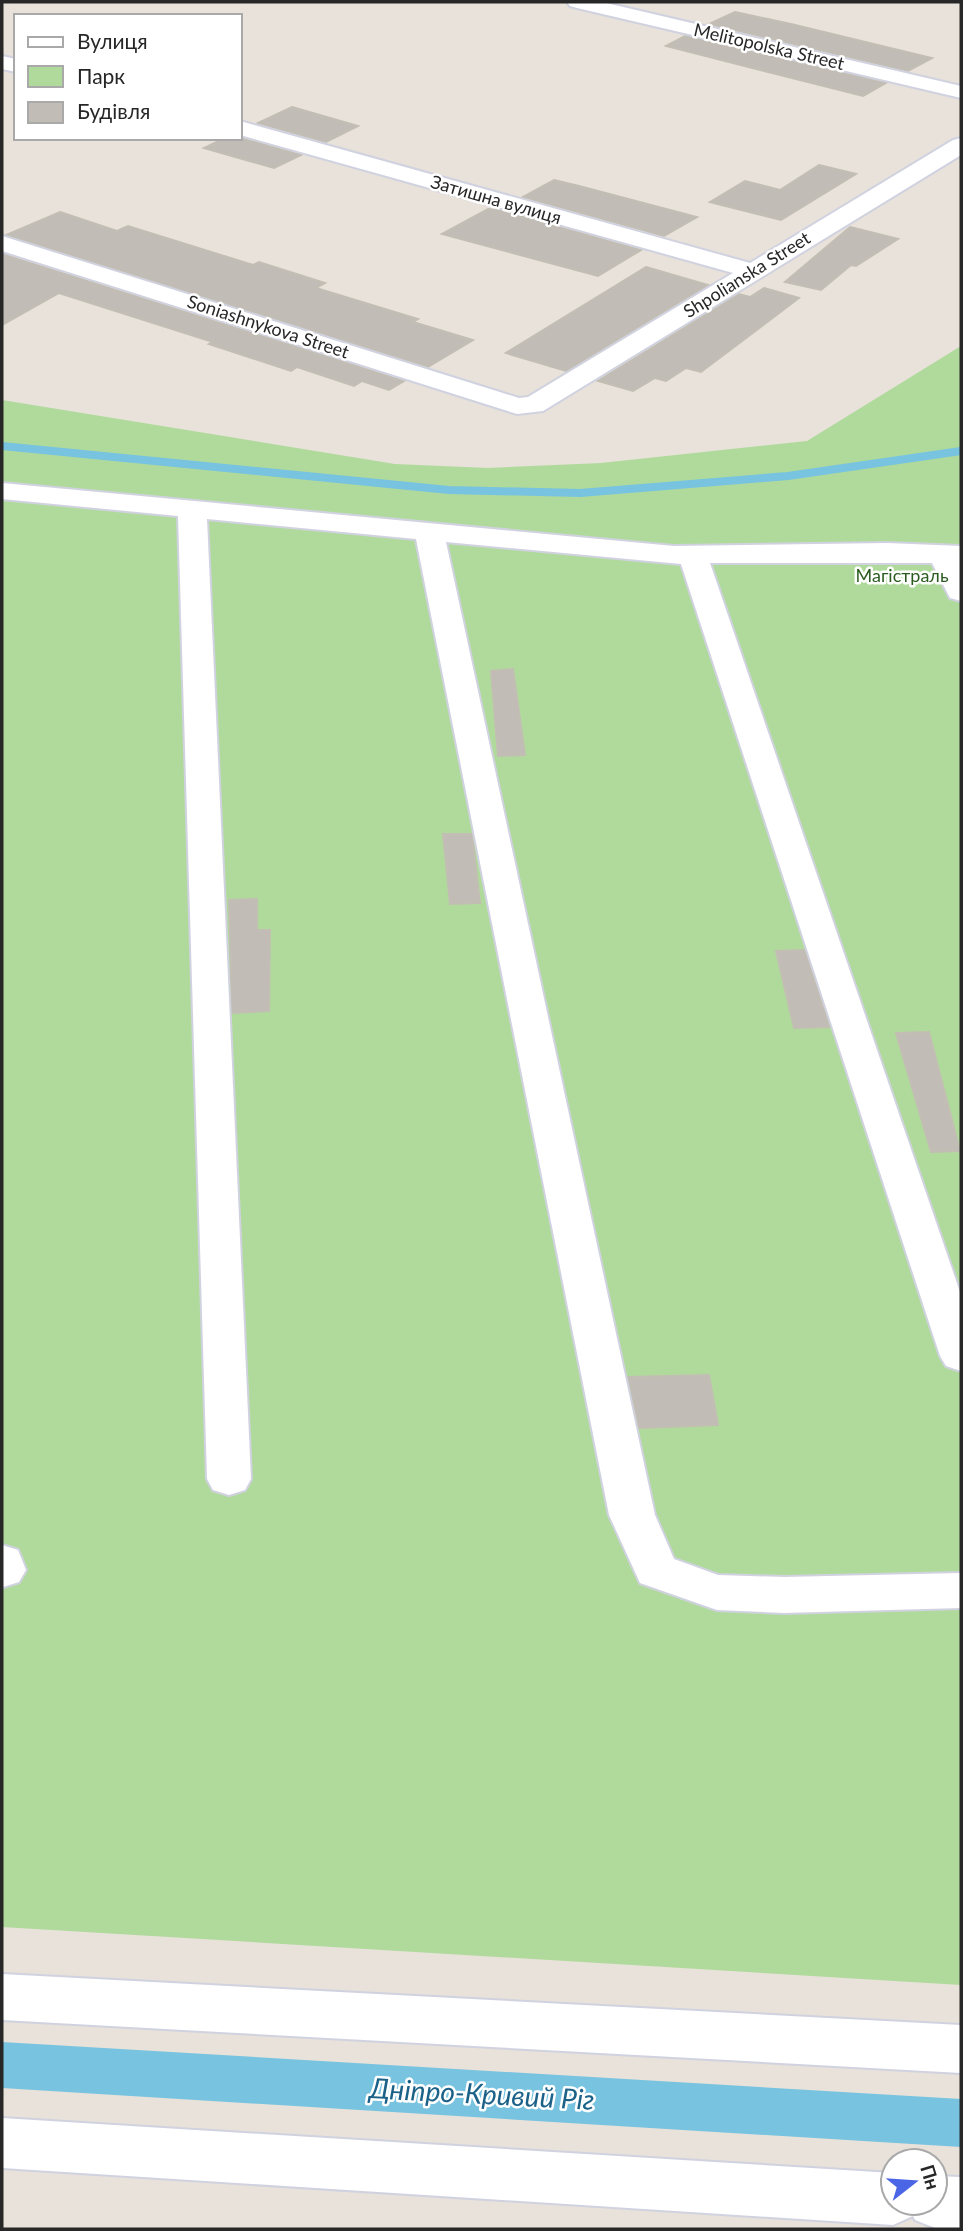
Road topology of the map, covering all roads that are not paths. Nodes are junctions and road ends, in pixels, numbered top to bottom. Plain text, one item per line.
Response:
1 (577, 2) edge
2 (961, 92) edge
3 (242, 129) edge
4 (961, 145) edge
5 (2, 243) edge
6 (752, 271) junction
7 (534, 405) joint
8 (2, 491) edge
9 (192, 509) junction
10 (429, 532) junction
11 (952, 554) edge
12 (693, 555) junction
13 (961, 592) edge
14 (961, 1356) edge
15 (229, 1479) dead end
16 (961, 1591) edge
17 (2, 1997) edge
18 (961, 2049) edge
19 (2, 2143) edge
20 (879, 2198) edge

1 - 2 street, Melitopolska Street
3 - 6 street, Затишна вулиця
4 - 6 street, Shpolianska Street
5 - 7 street, Soniashnykova Street
6 - 7 street, Shpolianska Street
8 - 9 street
9 - 10 street
9 - 15 street
10 - 12 street
10 - 16 street
11 - 12 street
11 - 13 street
12 - 14 street
17 - 18 street
19 - 20 street

